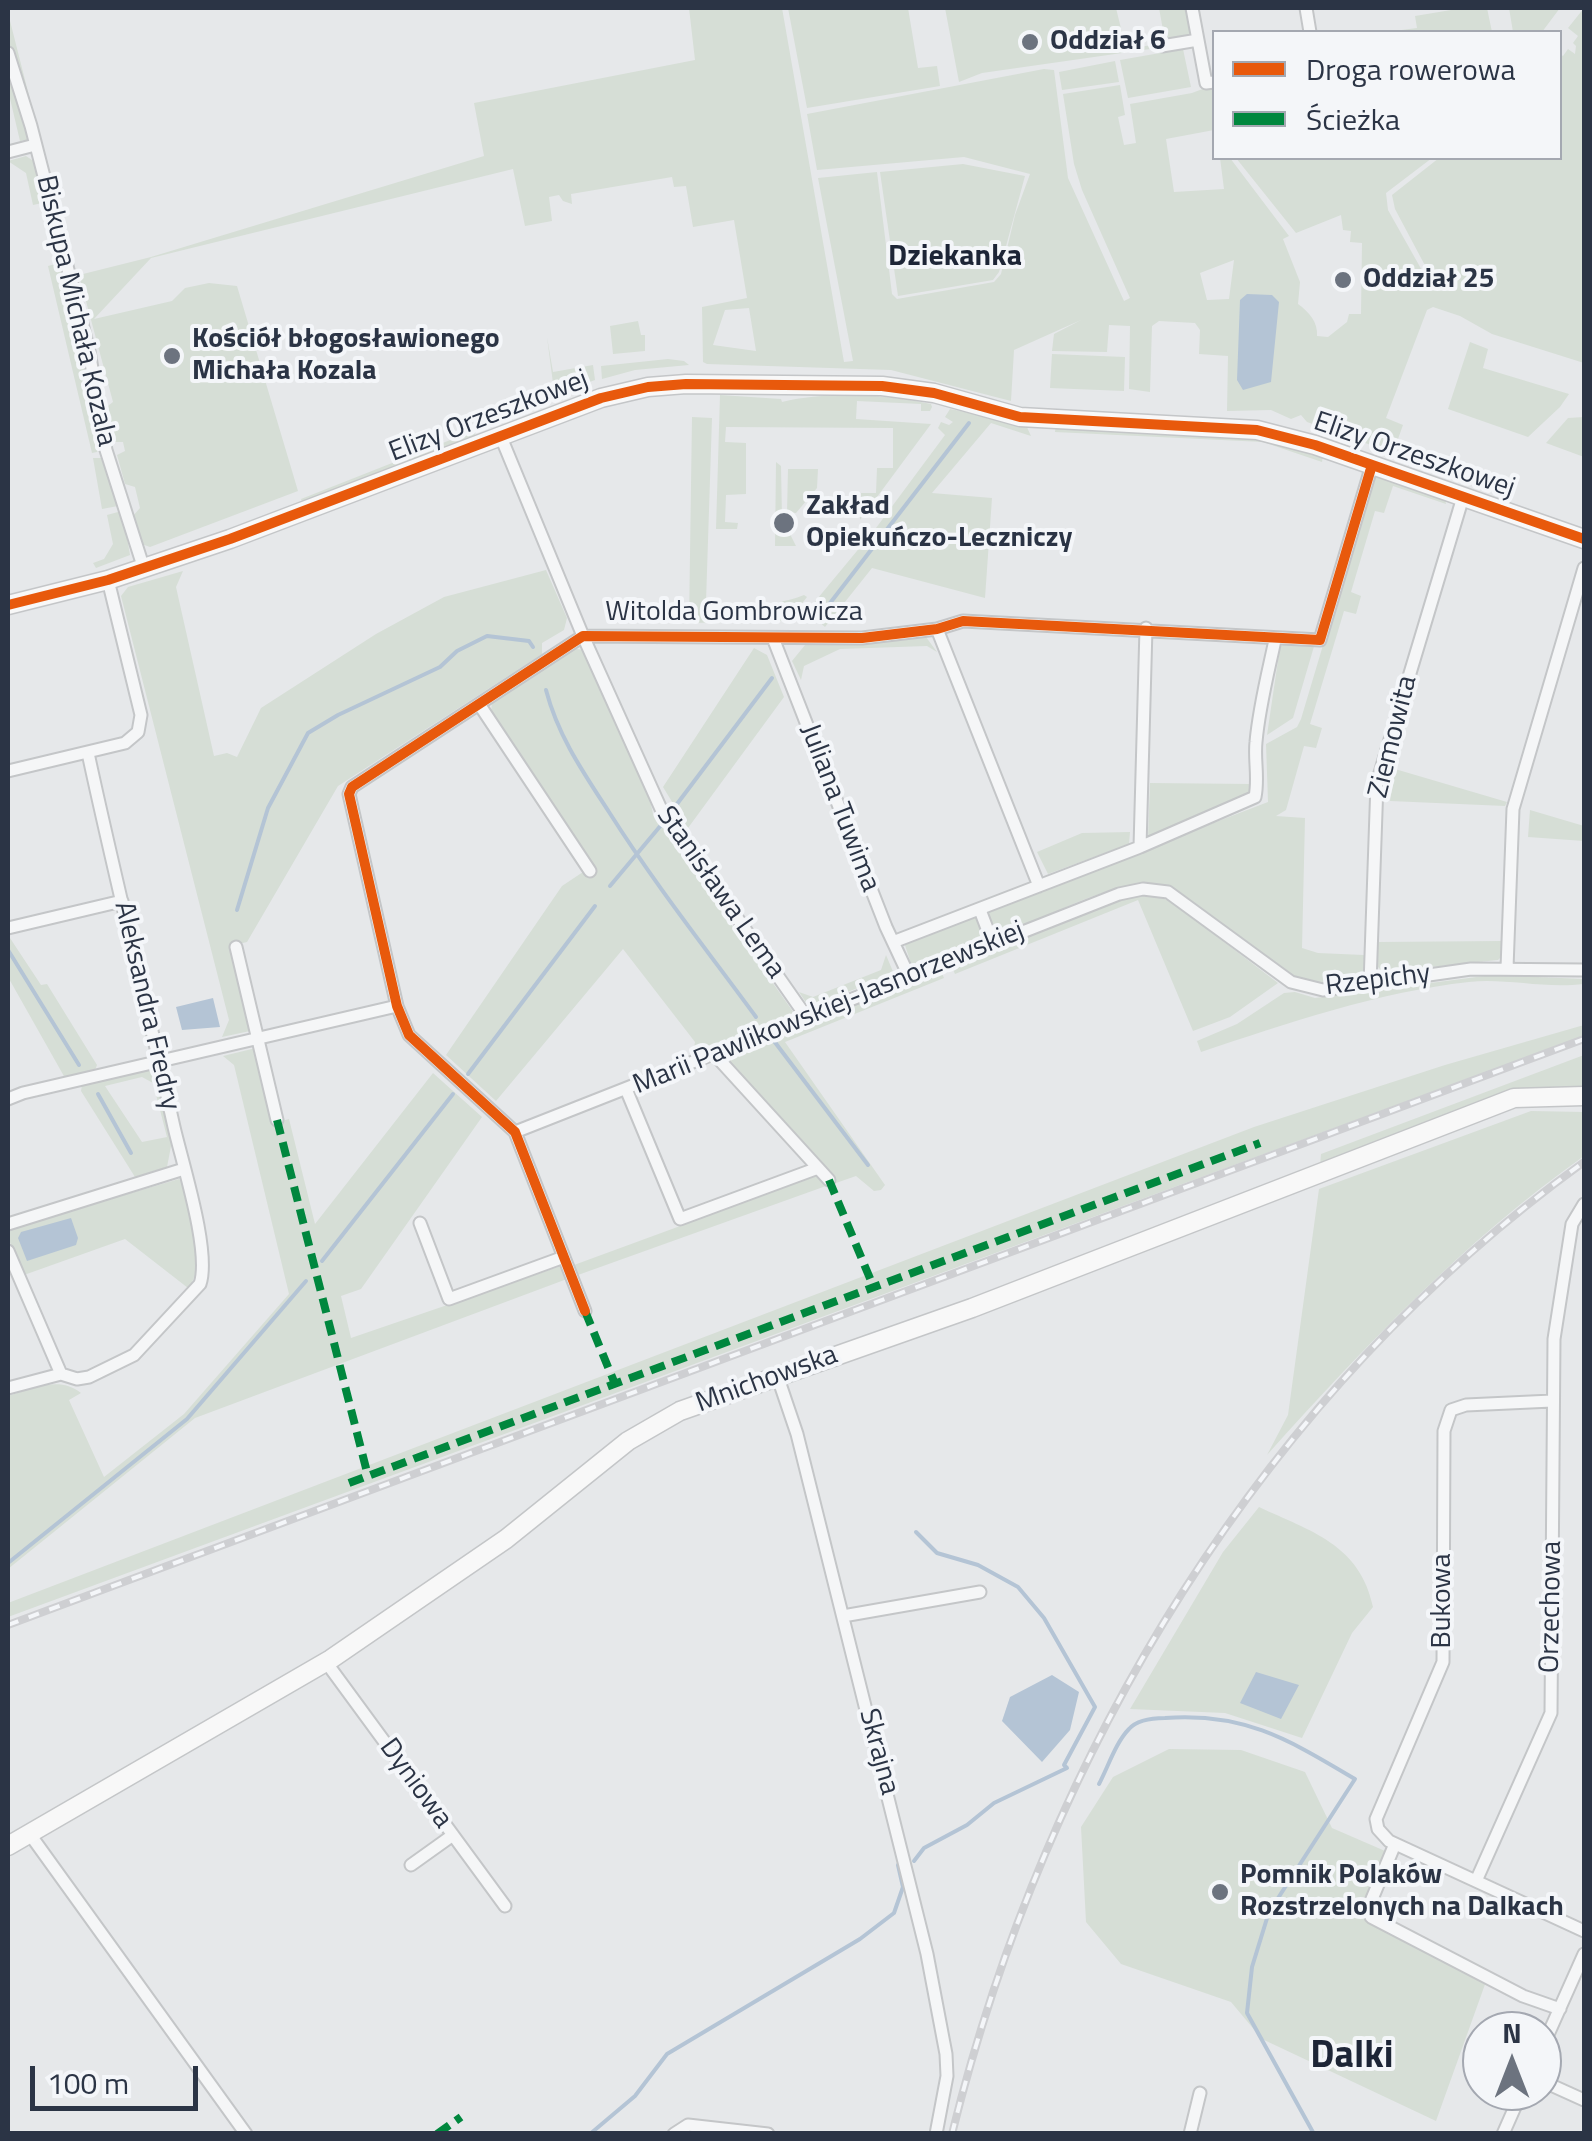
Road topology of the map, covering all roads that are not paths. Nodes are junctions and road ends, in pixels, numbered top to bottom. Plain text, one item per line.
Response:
1 (1192, 8) edge
2 (1198, 40) junction
3 (1162, 46) dead end
4 (8, 53) edge
5 (1212, 82) edge
6 (34, 146) junction
7 (8, 152) edge
8 (498, 436) junction
9 (1372, 465) junction
10 (1462, 497) junction
11 (1584, 539) edge
12 (1584, 568) edge
13 (144, 569) junction
14 (108, 580) junction
15 (8, 606) edge
16 (1146, 628) junction
17 (937, 629) junction
18 (583, 636) junction
19 (774, 638) junction
20 (1275, 640) junction
21 (479, 704) junction
22 (88, 754) junction
23 (8, 770) edge
24 (1140, 847) junction
25 (590, 871) dead end
26 (1039, 886) junction
27 (1143, 889) joint
28 (122, 901) junction
29 (980, 910) junction
30 (8, 928) edge
31 (893, 942) junction
32 (992, 944) junction
33 (236, 947) dead end
34 (1507, 968) junction
35 (1584, 970) edge
36 (909, 976) junction
37 (1370, 984) junction
38 (397, 1006) junction
39 (805, 1015) junction
40 (258, 1038) junction
41 (716, 1055) junction
42 (159, 1062) junction
43 (626, 1089) junction
44 (1584, 1096) edge
45 (8, 1100) edge
46 (277, 1120) dead end
47 (516, 1132) junction
48 (818, 1168) junction
49 (184, 1169) junction
50 (829, 1180) dead end
51 (1584, 1204) edge
52 (420, 1223) dead end
53 (8, 1224) edge
54 (8, 1252) edge
55 (564, 1258) junction
56 (585, 1311) dead end
57 (61, 1374) junction
58 (777, 1375) junction
59 (8, 1388) edge
60 (1552, 1400) junction
61 (980, 1592) dead end
62 (843, 1616) junction
63 (326, 1662) junction
64 (29, 1833) junction
65 (453, 1835) junction
66 (1395, 1844) junction
67 (8, 1846) edge
68 (411, 1865) dead end
69 (1476, 1881) junction
70 (505, 1906) dead end
71 (1584, 1930) edge
72 (1584, 1954) edge
73 (1560, 2009) joint
74 (1200, 2092) dead end
75 (1513, 2111) edge
76 (246, 2134) edge
77 (674, 2134) edge
78 (768, 2134) edge
79 (936, 2134) edge
80 (1190, 2134) edge
81 (1503, 2134) edge

1 - 2 street
2 - 3 street
2 - 5 street
4 - 6 street, Biskupa Michała Kozala
6 - 7 street
6 - 13 street, Biskupa Michała Kozala
8 - 9 street, Elizy Orzeszkowej
8 - 13 street, Elizy Orzeszkowej
8 - 18 street, Stanisława Lema
9 - 10 street, Elizy Orzeszkowej
9 - 20 street, Witolda Gombrowicza
10 - 11 street, Elizy Orzeszkowej
10 - 37 street, Ziemowita
12 - 34 street
13 - 14 street, Elizy Orzeszkowej
14 - 15 street, Elizy Orzeszkowej
14 - 22 street
16 - 17 street, Witolda Gombrowicza
16 - 20 street, Witolda Gombrowicza
16 - 24 street
17 - 19 street, Witolda Gombrowicza
17 - 26 street
18 - 19 street, Witolda Gombrowicza
18 - 21 street, Witolda Gombrowicza
18 - 39 street, Stanisława Lema
19 - 31 street, Juliana Tuwima
20 - 24 street, Marii Pawlikowskiej-Jasnorzewskiej
21 - 25 street
21 - 38 street, Witolda Gombrowicza
22 - 23 street
22 - 28 street, Aleksandra Fredry
24 - 26 street, Marii Pawlikowskiej-Jasnorzewskiej
26 - 29 street, Marii Pawlikowskiej-Jasnorzewskiej
27 - 32 street, Marii Pawlikowskiej-Jasnorzewskiej
27 - 37 street, Rzepichy
28 - 30 street
28 - 42 street, Aleksandra Fredry
29 - 31 street, Marii Pawlikowskiej-Jasnorzewskiej
29 - 32 street
31 - 36 street, Juliana Tuwima
32 - 36 street, Marii Pawlikowskiej-Jasnorzewskiej
33 - 40 street
34 - 35 street, Rzepichy
34 - 37 street, Rzepichy
36 - 39 street, Marii Pawlikowskiej-Jasnorzewskiej
38 - 40 street
38 - 47 street, Witolda Gombrowicza
39 - 41 street, Marii Pawlikowskiej-Jasnorzewskiej
40 - 42 street
40 - 46 street
41 - 43 street, Marii Pawlikowskiej-Jasnorzewskiej
41 - 48 street
42 - 45 street
42 - 49 street, Aleksandra Fredry
43 - 47 street, Marii Pawlikowskiej-Jasnorzewskiej
43 - 48 street
44 - 58 street, Mnichowska
47 - 55 street
48 - 50 street
49 - 53 street
49 - 57 street, Aleksandra Fredry
51 - 60 street, Orzechowa
52 - 55 street
54 - 57 street
55 - 56 street
57 - 59 street
58 - 62 street, Skrajna
58 - 63 street, Mnichowska
60 - 66 street, Bukowa
60 - 69 street, Orzechowa
61 - 62 street
62 - 79 street, Skrajna
63 - 64 street, Mnichowska
63 - 65 street, Dyniowa
64 - 67 street, Mnichowska
64 - 76 street
65 - 68 street
65 - 70 street, Dyniowa
66 - 69 street
66 - 73 street
69 - 71 street
72 - 73 street
74 - 80 street
75 - 81 street
77 - 78 street

